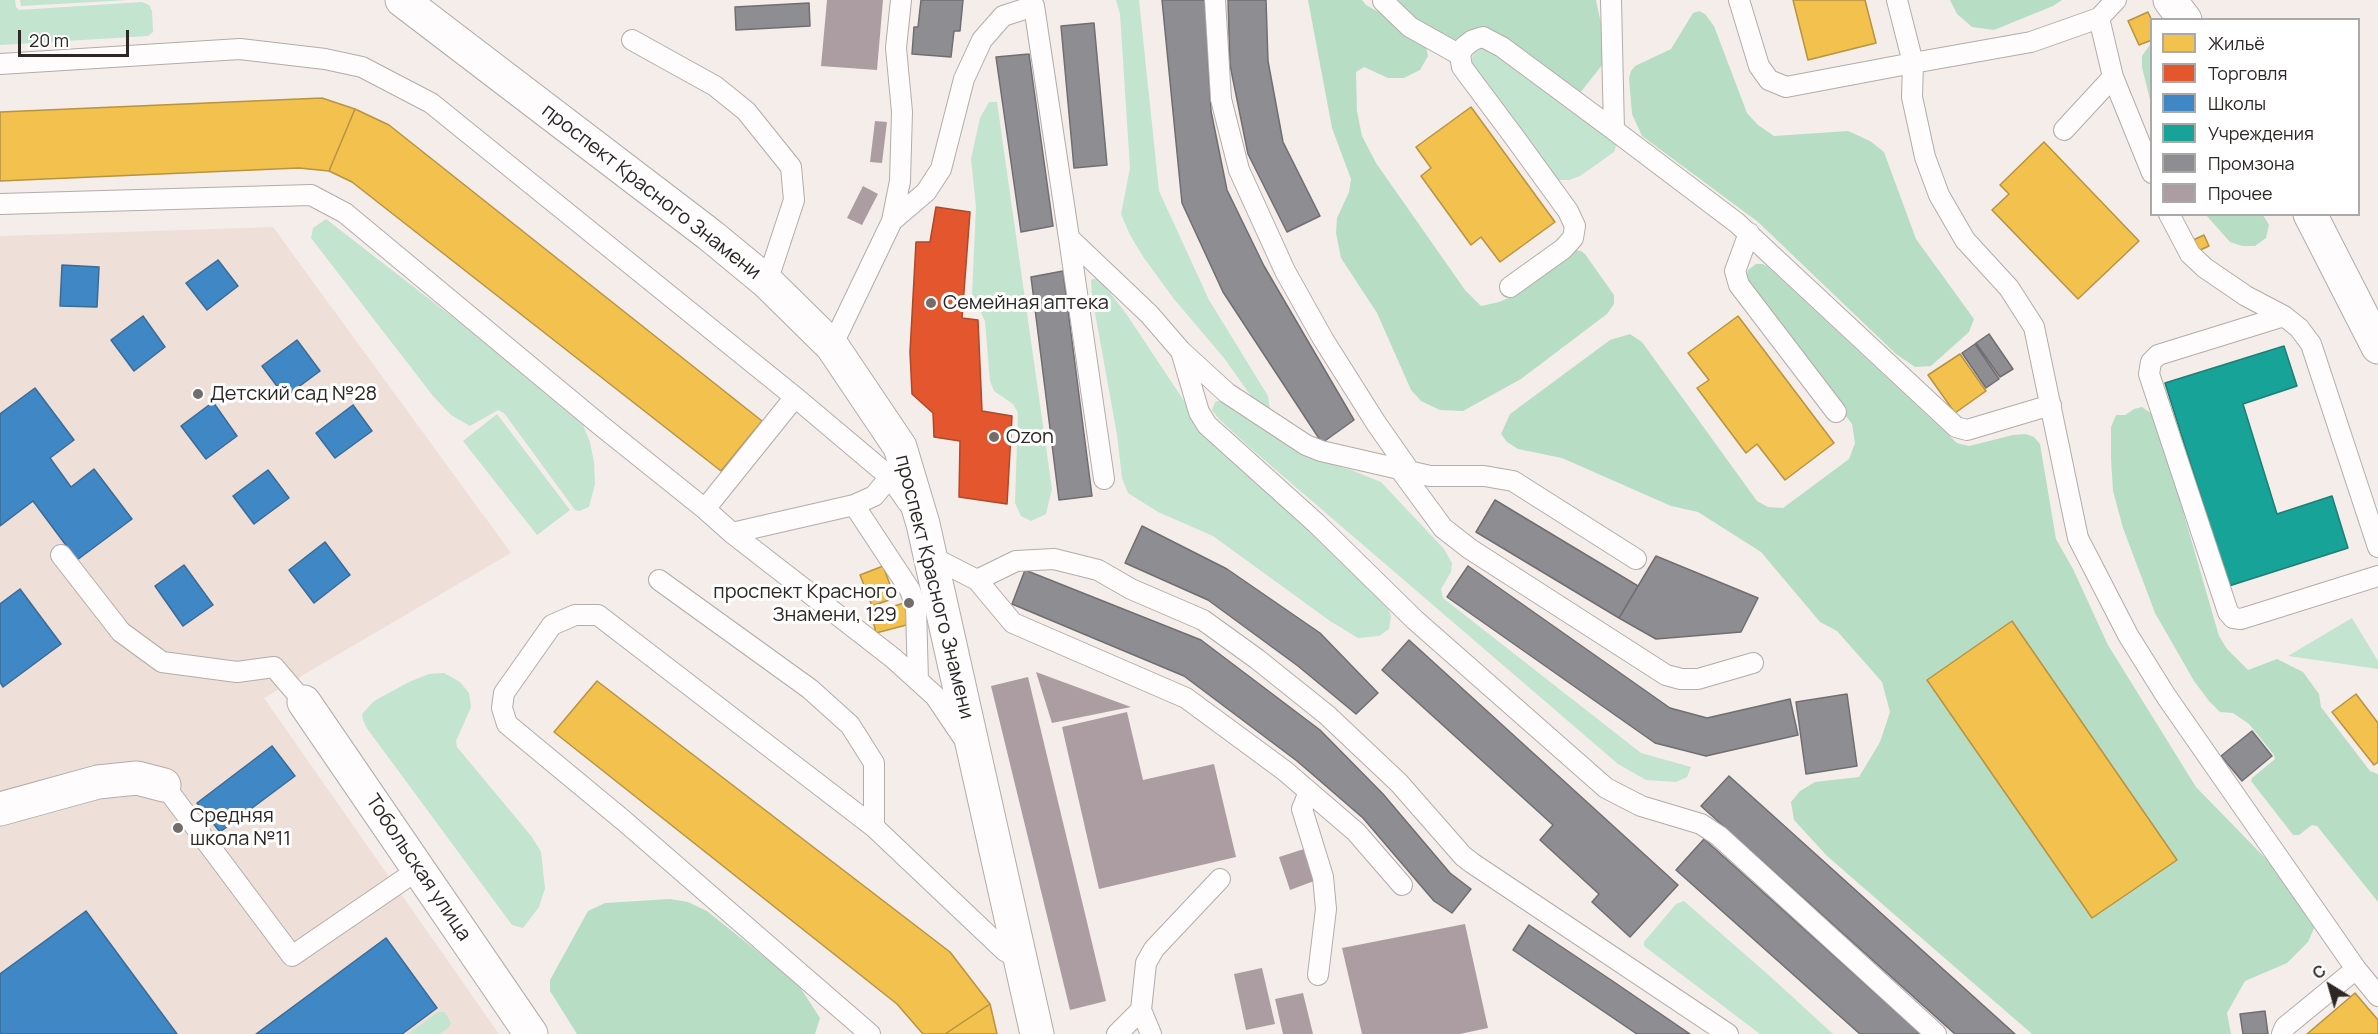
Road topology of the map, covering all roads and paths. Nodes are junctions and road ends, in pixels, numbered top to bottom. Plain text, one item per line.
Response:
1 (402, 0) edge
2 (900, 0) edge
3 (1215, 0) edge
4 (1611, 0) edge
5 (1739, 0) edge
6 (1897, 0) edge
7 (2116, 0) edge
8 (2170, 0) edge
9 (1383, 2) dead end
10 (1037, 3) edge
11 (2099, 18) junction
12 (2184, 18) edge
13 (632, 40) dead end
14 (1460, 55) junction
15 (1913, 63) junction
16 (0, 64) edge
17 (2113, 76) junction
18 (1614, 130) junction
19 (2064, 130) dead end
20 (2150, 170) edge
21 (0, 204) edge
22 (2170, 216) edge
23 (2311, 216) edge
24 (892, 221) junction
25 (1749, 233) junction
26 (1069, 238) junction
27 (767, 282) junction
28 (1510, 287) dead end
29 (2284, 316) junction
30 (832, 346) junction
31 (2378, 347) edge
32 (1181, 351) junction
33 (795, 397) junction
34 (2050, 405) junction
35 (1836, 412) dead end
36 (1405, 470) junction
37 (890, 477) junction
38 (1104, 479) dead end
39 (854, 505) junction
40 (705, 509) junction
41 (923, 524) junction
42 (732, 533) junction
43 (2378, 547) edge
44 (61, 555) dead end
45 (930, 556) junction
46 (1636, 559) dead end
47 (2378, 576) edge
48 (659, 580) dead end
49 (977, 580) junction
50 (1753, 663) dead end
51 (918, 681) junction
52 (304, 702) joint
53 (975, 756) junction
54 (164, 785) joint
55 (1309, 792) junction
56 (0, 809) edge
57 (873, 827) junction
58 (419, 869) junction
59 (1220, 879) dead end
60 (1402, 885) dead end
61 (1021, 960) junction
62 (2356, 969) junction
63 (1318, 975) dead end
64 (2378, 996) edge
65 (1141, 1010) junction
66 (531, 1034) edge
67 (870, 1034) edge
68 (1037, 1034) edge
69 (1117, 1034) edge
70 (1151, 1034) edge
71 (1728, 1034) edge
72 (1936, 1034) edge
73 (2282, 1034) edge

1 - 27 main road, проспект Красного Знамени
2 - 24 lane
3 - 36 lane
4 - 18 lane
5 - 15 lane
6 - 15 lane
7 - 11 lane
8 - 12 main road
9 - 14 lane
10 - 24 lane
10 - 26 lane
11 - 15 lane
11 - 17 lane
13 - 27 lane
14 - 18 lane
14 - 28 lane
15 - 34 lane
16 - 33 lane
17 - 19 lane
17 - 20 lane
18 - 25 lane
21 - 40 lane
22 - 29 lane
23 - 31 main road
24 - 30 lane
25 - 34 lane
25 - 35 lane
26 - 32 lane
26 - 38 lane
27 - 30 main road, проспект Красного Знамени
29 - 43 lane
29 - 47 lane
30 - 41 main road, проспект Красного Знамени
32 - 36 lane
32 - 72 lane
33 - 37 lane
33 - 40 lane
34 - 62 lane
36 - 46 lane
36 - 50 lane
37 - 39 lane
37 - 41 lane
39 - 42 lane
39 - 51 lane
40 - 42 lane
41 - 45 main road, проспект Красного Знамени
42 - 51 lane
44 - 52 lane
45 - 49 lane
45 - 53 main road, проспект Красного Знамени
48 - 57 lane
49 - 55 lane
49 - 71 lane
51 - 53 lane
52 - 58 main road, Тобольская улица
53 - 61 main road, проспект Красного Знамени
54 - 56 main road
54 - 58 lane
55 - 60 lane
55 - 63 lane
57 - 61 lane
57 - 67 lane
58 - 66 main road, Тобольская улица
59 - 65 lane
61 - 68 main road, проспект Красного Знамени
62 - 64 lane
62 - 73 lane
65 - 69 lane
65 - 70 lane

